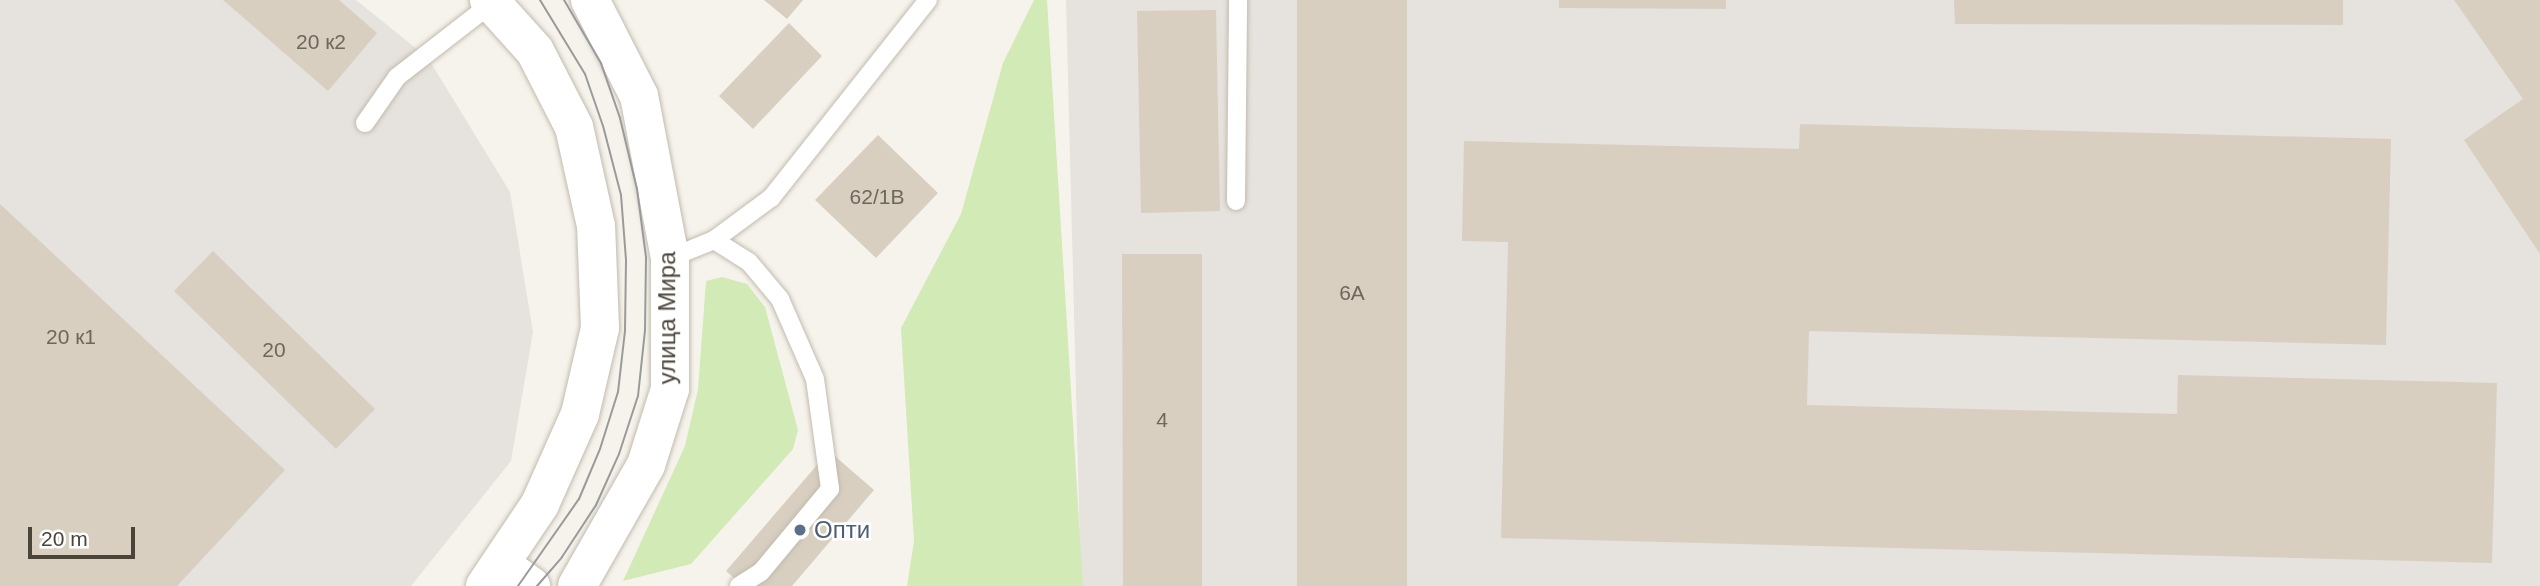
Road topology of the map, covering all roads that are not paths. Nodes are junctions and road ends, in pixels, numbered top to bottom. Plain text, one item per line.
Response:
1 (590, 0) edge
2 (928, 0) edge
3 (1238, 0) edge
4 (490, 2) edge
5 (365, 123) dead end
6 (1236, 201) dead end
7 (714, 240) junction
8 (670, 258) junction
9 (506, 579) edge
10 (577, 586) edge
11 (739, 586) edge

1 - 8 street, улица Мира
2 - 7 lane
3 - 6 lane
4 - 5 lane
4 - 9 street
7 - 8 lane
7 - 11 lane
8 - 10 street, улица Мира

